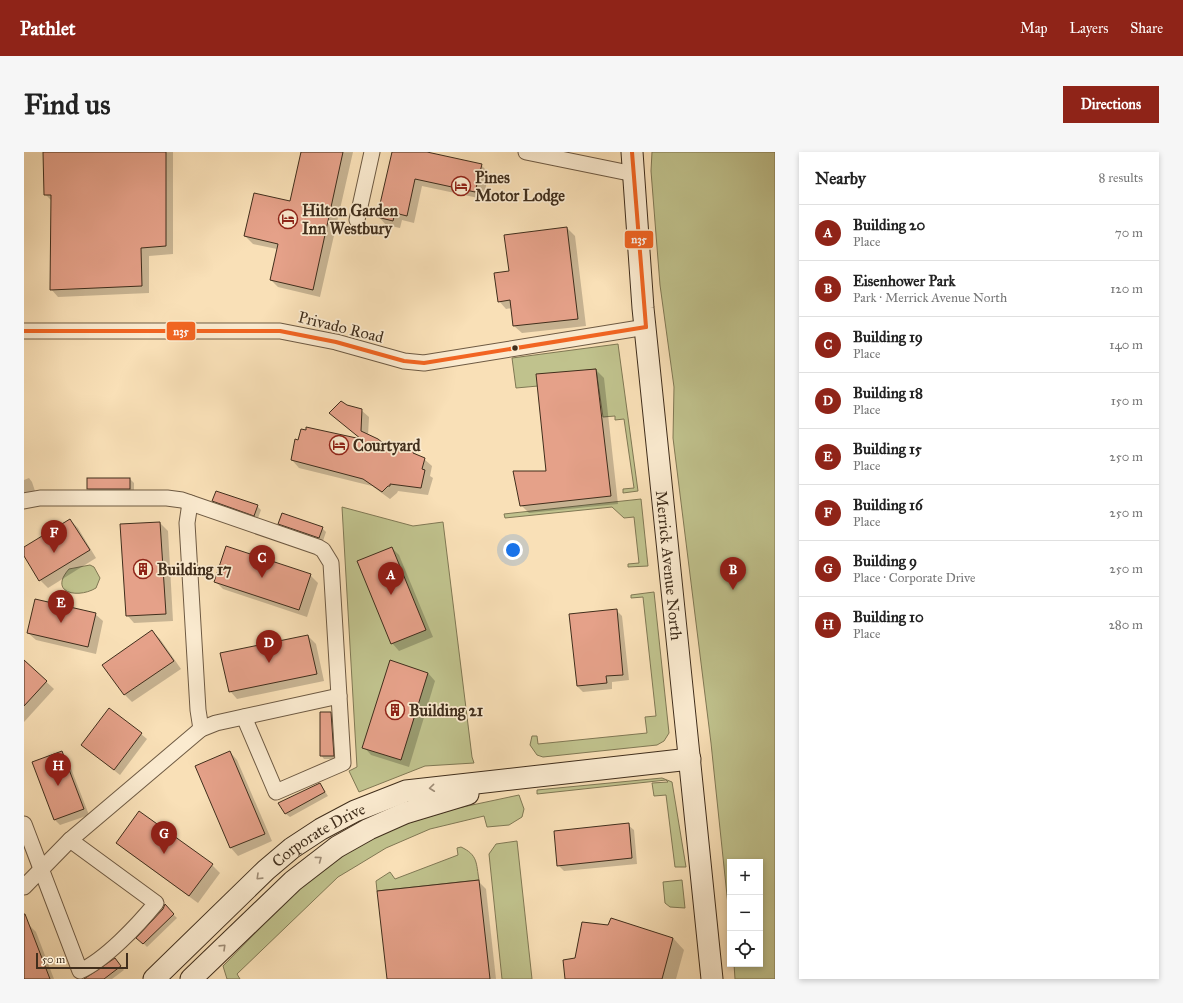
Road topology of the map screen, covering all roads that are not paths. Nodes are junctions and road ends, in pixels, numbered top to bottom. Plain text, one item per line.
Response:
1 (372, 152) edge
2 (526, 152) edge
3 (632, 152) edge
4 (634, 174) junction
5 (357, 220) dead end
6 (646, 327) junction
7 (24, 331) edge
8 (24, 501) edge
9 (190, 503) junction
10 (339, 696) junction
11 (244, 717) junction
12 (201, 729) junction
13 (690, 759) junction
14 (527, 777) junction
15 (24, 824) edge
16 (70, 840) junction
17 (40, 870) junction
18 (24, 887) edge
19 (160, 974) edge
20 (193, 977) edge
21 (712, 979) edge

1 - 5 street
2 - 4 street
3 - 4 main road, Merrick Avenue North
4 - 6 main road, Merrick Avenue North
6 - 7 street, Privado Road
6 - 13 main road, Merrick Avenue North
8 - 9 street
9 - 10 street
9 - 12 street
10 - 11 street
10 - 11 street
11 - 12 street
12 - 16 street
13 - 14 main road, Corporate Drive
13 - 21 main road, Merrick Avenue North
14 -> 19 main road, Corporate Drive
20 -> 14 main road, Corporate Drive
15 - 17 street
16 - 17 street
16 - 17 street
17 - 18 street
19 - 20 main road

